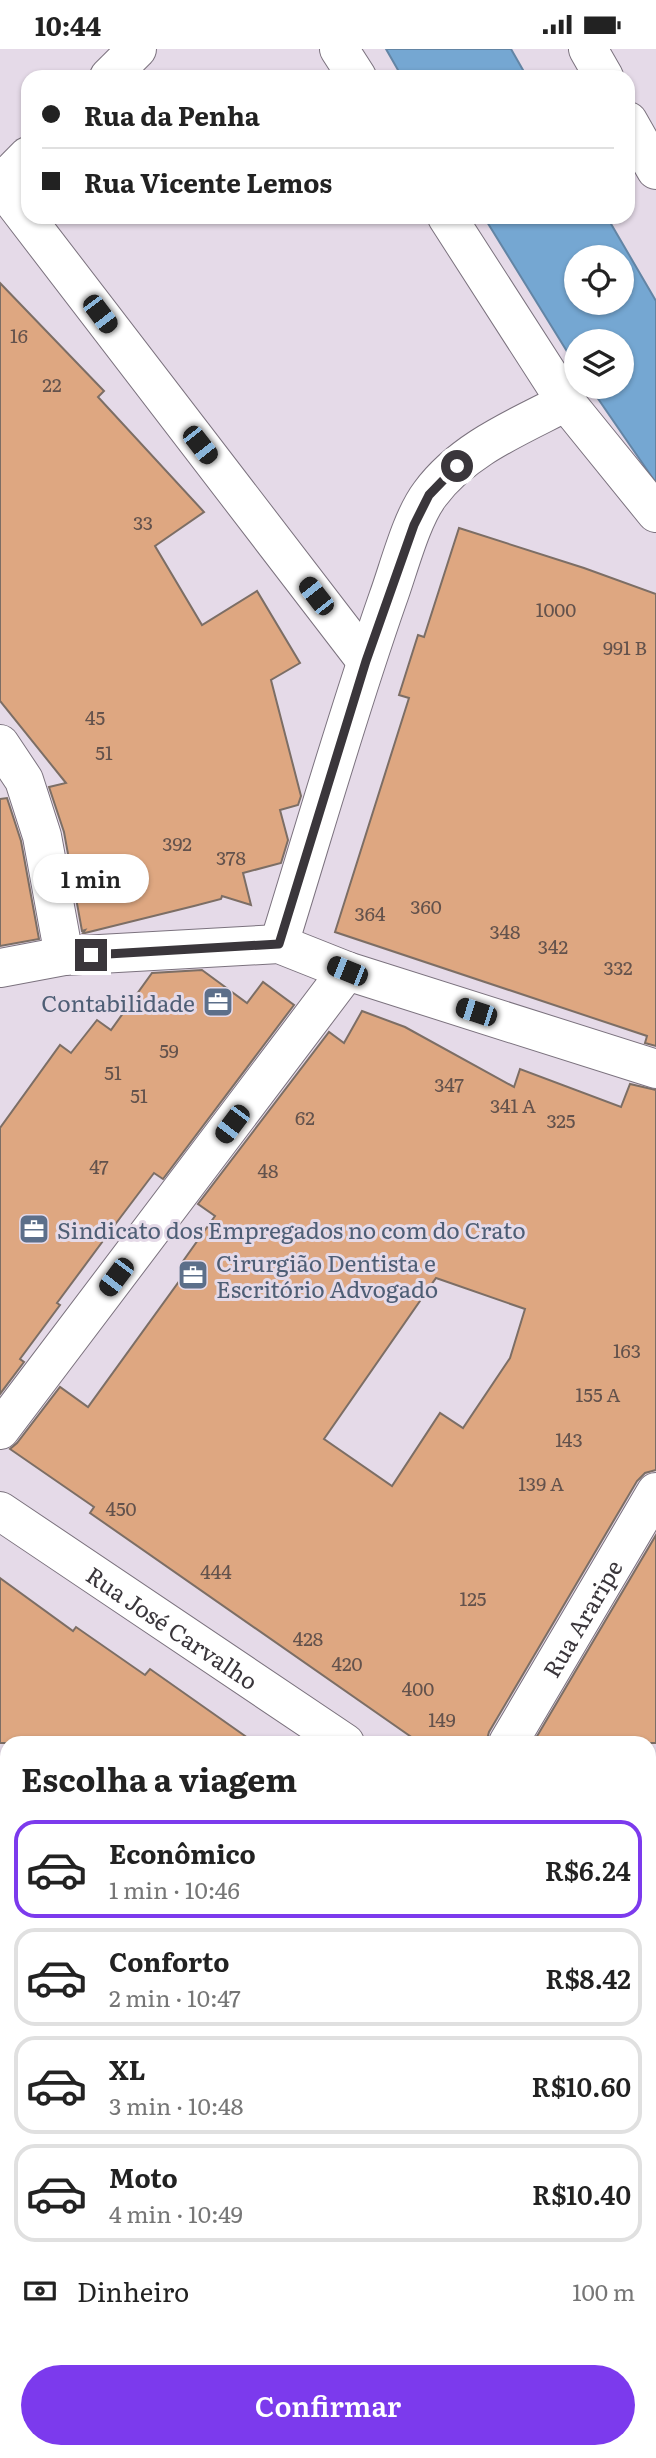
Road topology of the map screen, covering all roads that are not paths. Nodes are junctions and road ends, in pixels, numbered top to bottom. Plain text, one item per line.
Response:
1 (137, 49) edge
2 (339, 49) edge
3 (588, 49) edge
4 (115, 70) edge
5 (352, 70) edge
6 (600, 70) edge
7 (635, 133) edge
8 (21, 163) edge
9 (656, 170) edge
10 (0, 184) edge
11 (21, 211) edge
12 (31, 224) edge
13 (452, 224) edge
14 (566, 402) junction
15 (656, 513) edge
16 (366, 661) junction
17 (0, 744) edge
18 (279, 944) junction
19 (64, 956) junction
20 (0, 968) edge
21 (347, 971) junction
22 (656, 1069) edge
23 (0, 1430) edge
24 (656, 1492) edge
25 (0, 1511) edge
26 (335, 1736) edge
27 (512, 1736) edge

1 - 4 street
2 - 5 street
3 - 6 street
7 - 9 street
8 - 10 street
10 - 11 street
12 - 16 street
13 - 14 street
14 - 15 street
14 - 16 street
16 - 18 street
17 - 19 street
18 - 19 street
18 - 21 street
19 - 20 street
21 - 22 street
21 - 23 street
24 - 27 street, Rua Araripe
25 - 26 street, Rua José Carvalho

